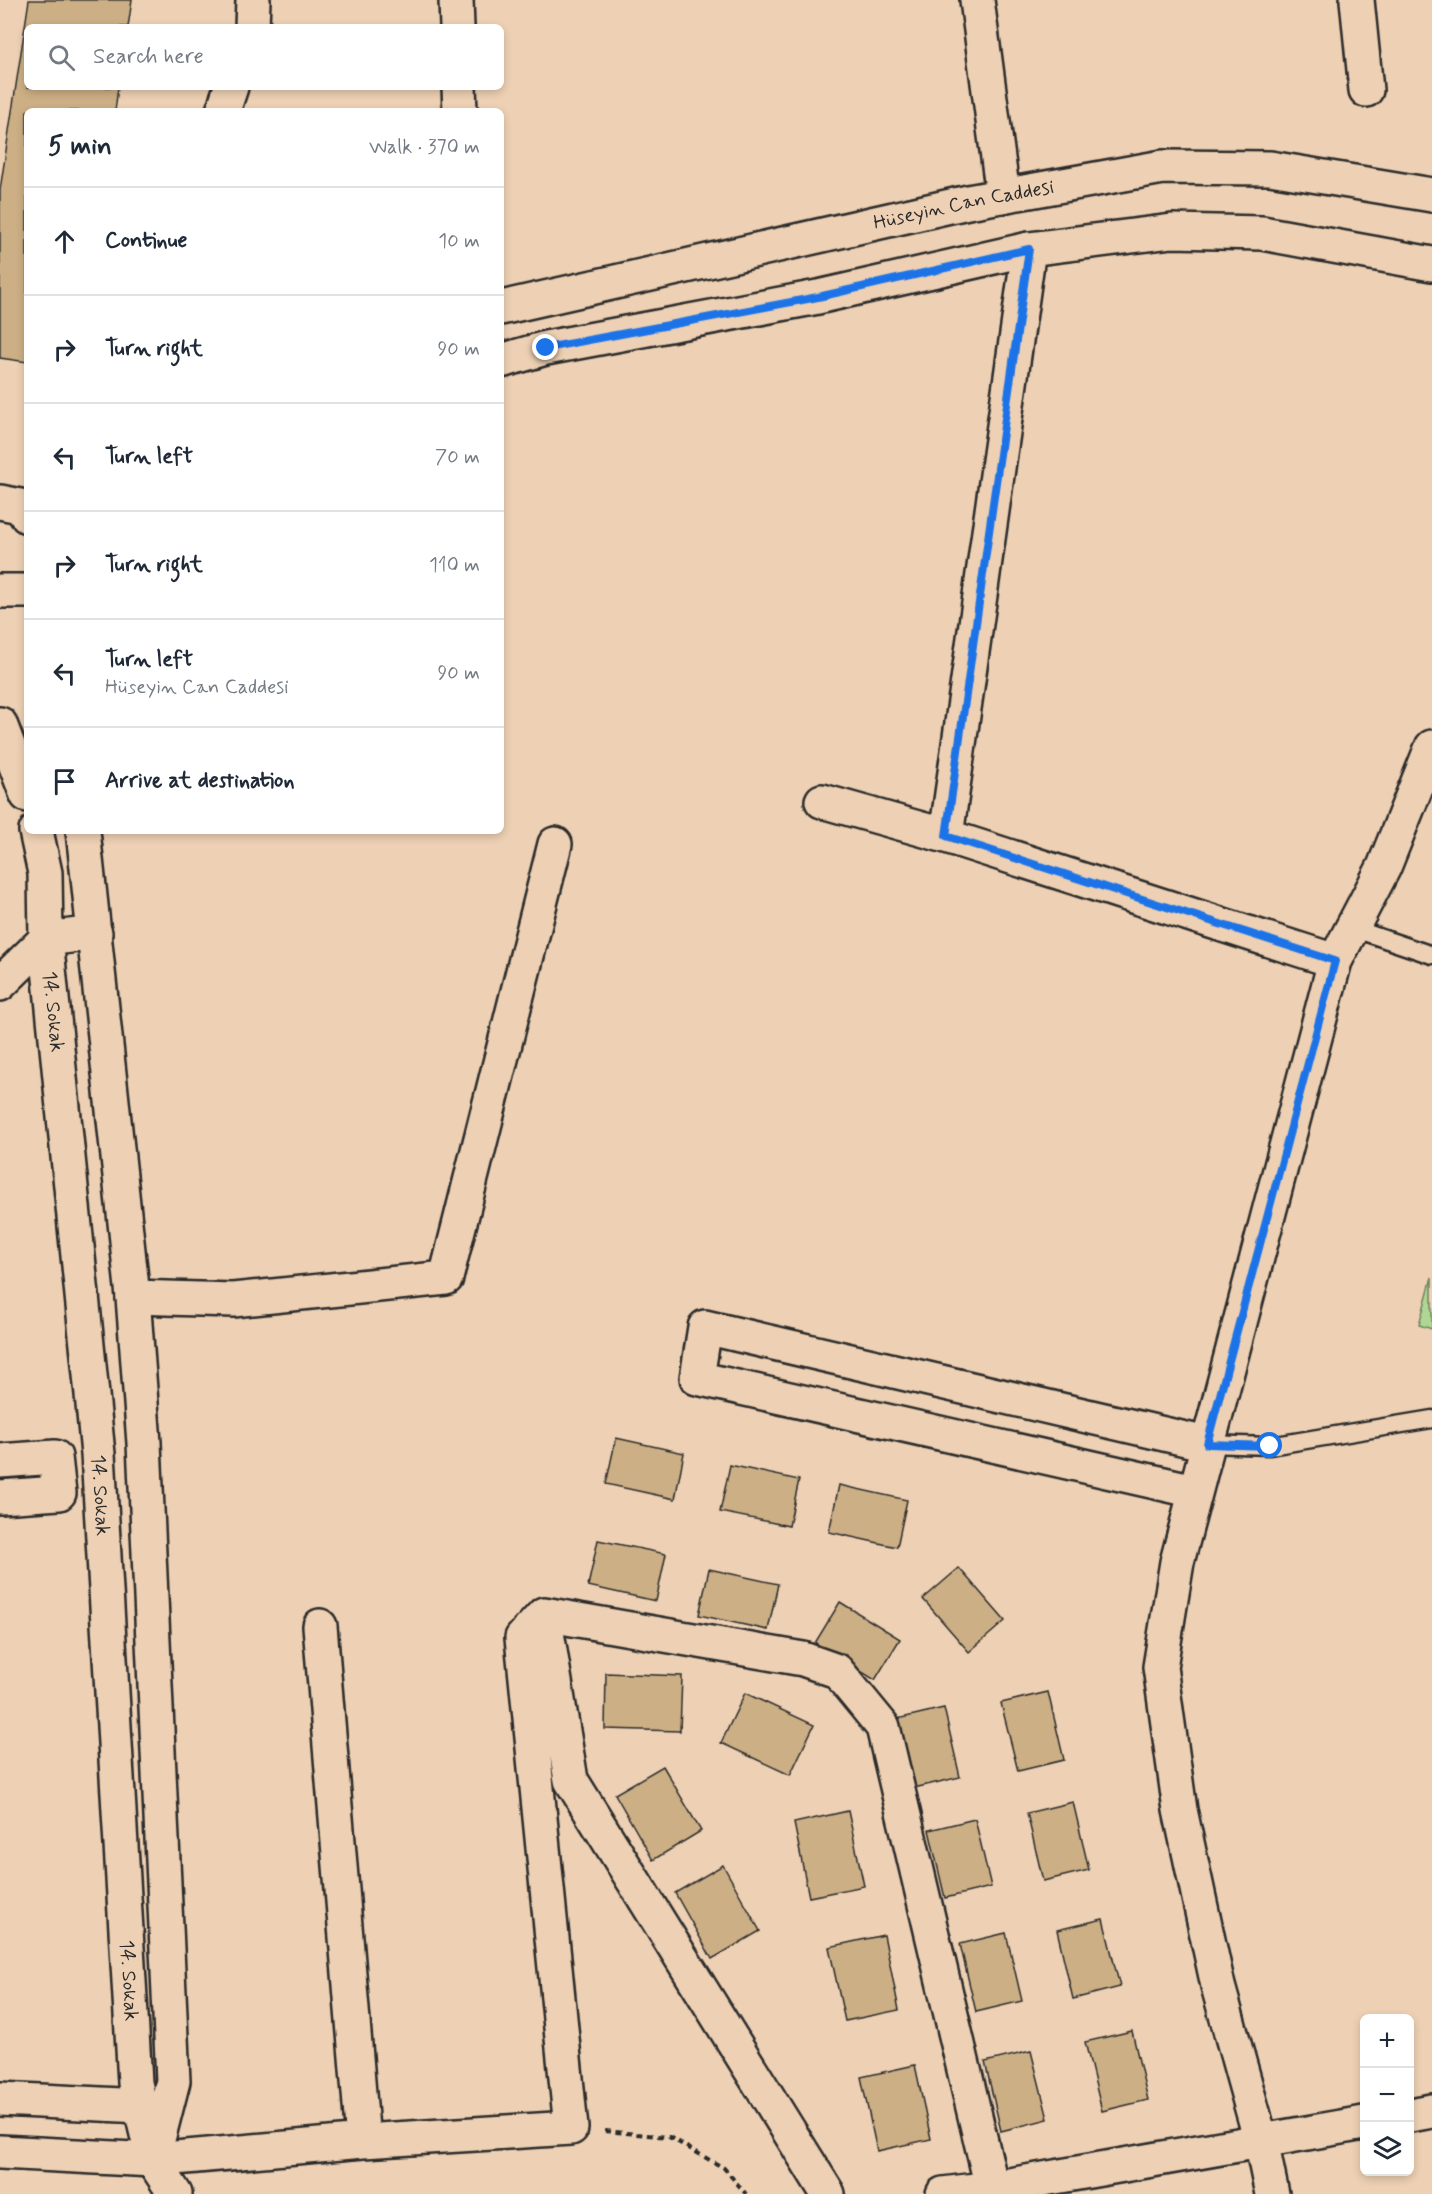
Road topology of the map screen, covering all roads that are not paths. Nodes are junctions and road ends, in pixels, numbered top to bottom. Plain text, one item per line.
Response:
1 (253, 0) edge
2 (456, 0) edge
3 (977, 0) edge
4 (1358, 0) edge
5 (252, 24) edge
6 (457, 24) edge
7 (230, 90) edge
8 (459, 90) edge
9 (1366, 90) dead end
10 (224, 108) edge
11 (460, 108) edge
12 (1003, 195) junction
13 (1432, 195) edge
14 (1029, 249) junction
15 (1432, 264) edge
16 (504, 307) edge
17 (504, 360) edge
18 (24, 489) edge
19 (0, 492) edge
20 (0, 502) edge
21 (24, 512) edge
22 (0, 724) edge
23 (1432, 747) edge
24 (24, 787) edge
25 (822, 801) dead end
26 (37, 834) edge
27 (83, 834) edge
28 (946, 836) junction
29 (555, 844) dead end
30 (1352, 928) junction
31 (95, 933) junction
32 (46, 939) junction
33 (1432, 955) edge
34 (1335, 961) junction
35 (0, 984) edge
36 (133, 1297) junction
37 (1432, 1419) edge
38 (1207, 1444) junction
39 (0, 1461) edge
40 (1195, 1491) junction
41 (0, 1497) edge
42 (544, 1614) junction
43 (320, 1626) dead end
44 (0, 2099) edge
45 (141, 2106) junction
46 (1432, 2111) edge
47 (1414, 2114) edge
48 (1360, 2124) edge
49 (363, 2141) junction
50 (1261, 2141) junction
51 (0, 2152) edge
52 (153, 2160) junction
53 (992, 2188) junction
54 (175, 2194) edge
55 (828, 2194) edge
56 (943, 2194) edge
57 (1272, 2194) edge

1 - 5 street
2 - 6 street
3 - 12 street
4 - 9 street
7 - 10 street
8 - 11 street
12 - 13 street, Hüseyin Can Caddesi
12 - 16 street, Hüseyin Can Caddesi
14 - 15 street
14 - 17 street
14 - 28 street
18 - 19 street
20 - 21 street
22 - 24 street
23 - 30 street
25 - 28 street
26 - 32 street, 14. Sokak
27 - 31 street, 14. Sokak
28 - 34 street
29 - 36 street
30 - 33 lane
30 - 34 street
31 - 32 street
31 - 36 street, 14. Sokak
32 - 35 street
32 - 45 street, 14. Sokak
34 - 38 street
36 - 52 street, 14. Sokak
37 - 38 lane
38 - 40 street
38 - 40 street
39 - 41 street
40 - 50 street
42 - 49 street
42 - 53 street
42 - 55 street
43 - 49 street
44 - 45 street
45 - 52 street, 14. Sokak
46 - 47 street
48 - 50 street
49 - 52 street
50 - 53 street
50 - 57 street
51 - 52 street
52 - 54 street, 14. Sokak
53 - 56 street

